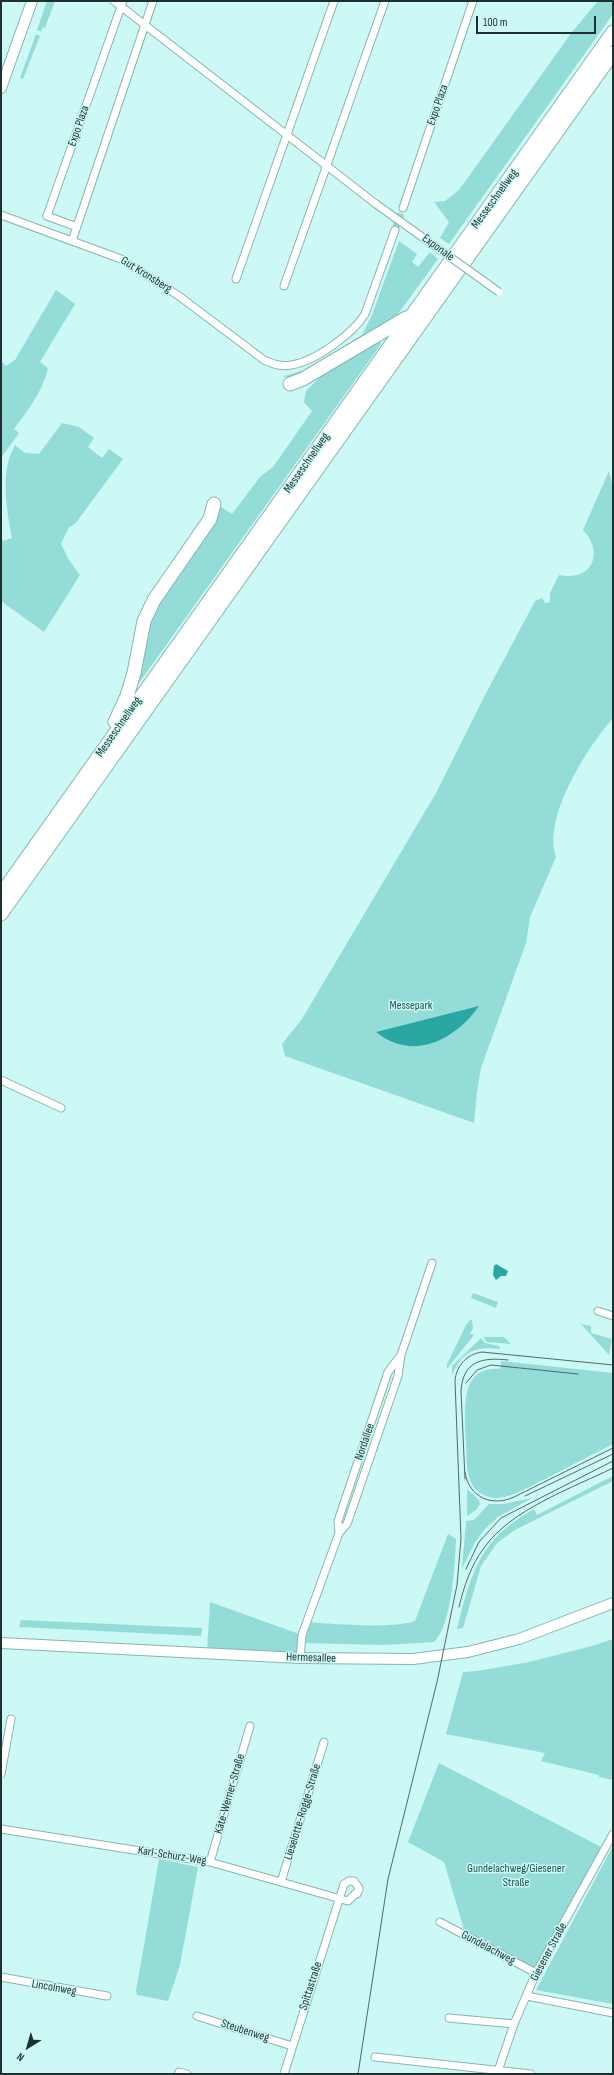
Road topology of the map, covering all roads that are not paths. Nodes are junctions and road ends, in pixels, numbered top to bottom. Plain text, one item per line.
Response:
1 (32, 1) edge
2 (114, 1) edge
3 (153, 1) edge
4 (334, 1) edge
5 (385, 1) edge
6 (473, 1) edge
7 (122, 4) edge
8 (145, 25) junction
9 (613, 32) edge
10 (613, 53) edge
11 (1, 88) edge
12 (287, 135) junction
13 (328, 167) junction
14 (403, 208) tunnel mouth
15 (1, 215) edge
16 (77, 227) junction
17 (395, 230) tunnel mouth
18 (72, 241) junction
19 (236, 279) dead end
20 (284, 286) dead end
21 (499, 292) dead end
22 (412, 315) junction
23 (290, 384) dead end
24 (214, 504) dead end
25 (100, 754) junction
26 (1, 894) edge
27 (1, 914) edge
28 (1, 1080) edge
29 (61, 1108) dead end
30 (432, 1263) dead end
31 (598, 1311) dead end
32 (613, 1316) edge
33 (401, 1355) junction
34 (339, 1533) junction
35 (613, 1603) edge
36 (1, 1643) edge
37 (300, 1658) junction
38 (11, 1719) dead end
39 (250, 1726) dead end
40 (324, 1742) dead end
41 (1, 1774) edge
42 (1, 1829) edge
43 (613, 1834) edge
44 (210, 1862) junction
45 (281, 1882) junction
46 (340, 1899) junction
47 (440, 1922) dead end
48 (536, 1973) junction
49 (1, 1977) edge
50 (107, 1996) dead end
51 (527, 1996) junction
52 (613, 2013) edge
53 (197, 2016) dead end
54 (449, 2018) dead end
55 (514, 2024) junction
56 (292, 2046) junction
57 (376, 2057) dead end
58 (497, 2072) edge
59 (178, 2074) edge
60 (187, 2074) edge
61 (284, 2074) edge
62 (531, 2074) edge

1 - 11 main road
2 - 7 street
3 - 8 street
4 - 12 street
5 - 13 street
6 - 14 street, Expo Plaza
7 - 8 street
7 - 16 street, Expo Plaza
8 - 12 street
8 - 16 street
9 - 22 highway, Messeschnellweg
10 - 27 highway, Messeschnellweg
12 - 13 street
12 - 19 street
13 - 20 street
13 - 21 street, Exponale, bridge
15 - 18 street, Gut Kronsberg
16 - 18 street
17 - 18 street, Gut Kronsberg
22 - 23 highway
22 - 25 highway, Messeschnellweg
24 - 25 highway
25 - 26 highway, Messeschnellweg
28 - 29 street
30 - 33 street, Nordallee
31 - 32 street
33 - 34 street, Nordallee
33 - 34 street, Nordallee
34 - 37 street, Nordallee
35 - 37 main road, Hermesallee
36 - 37 main road, Hermesallee
38 - 41 street
39 - 44 street, Käte-Werner-Straße
40 - 45 street, Lieselotte-Rogge-Straße
42 - 44 street, Karl-Schurz-Weg
43 - 48 street, Giesener Straße
44 - 45 street, Karl-Schurz-Weg
45 - 46 street, Karl-Schurz-Weg
46 - 46 street, Spittastraße
46 - 56 street, Spittastraße
47 - 48 street, Gundelachweg
48 - 51 street, Giesener Straße
49 - 50 street, Lincolnweg
51 - 52 street
51 - 55 street, Giesener Straße
53 - 56 street, Steubenweg
54 - 55 street
55 - 58 street, Giesener Straße
56 - 61 street, Spittastraße
57 - 58 street
58 - 62 street
59 - 60 street

